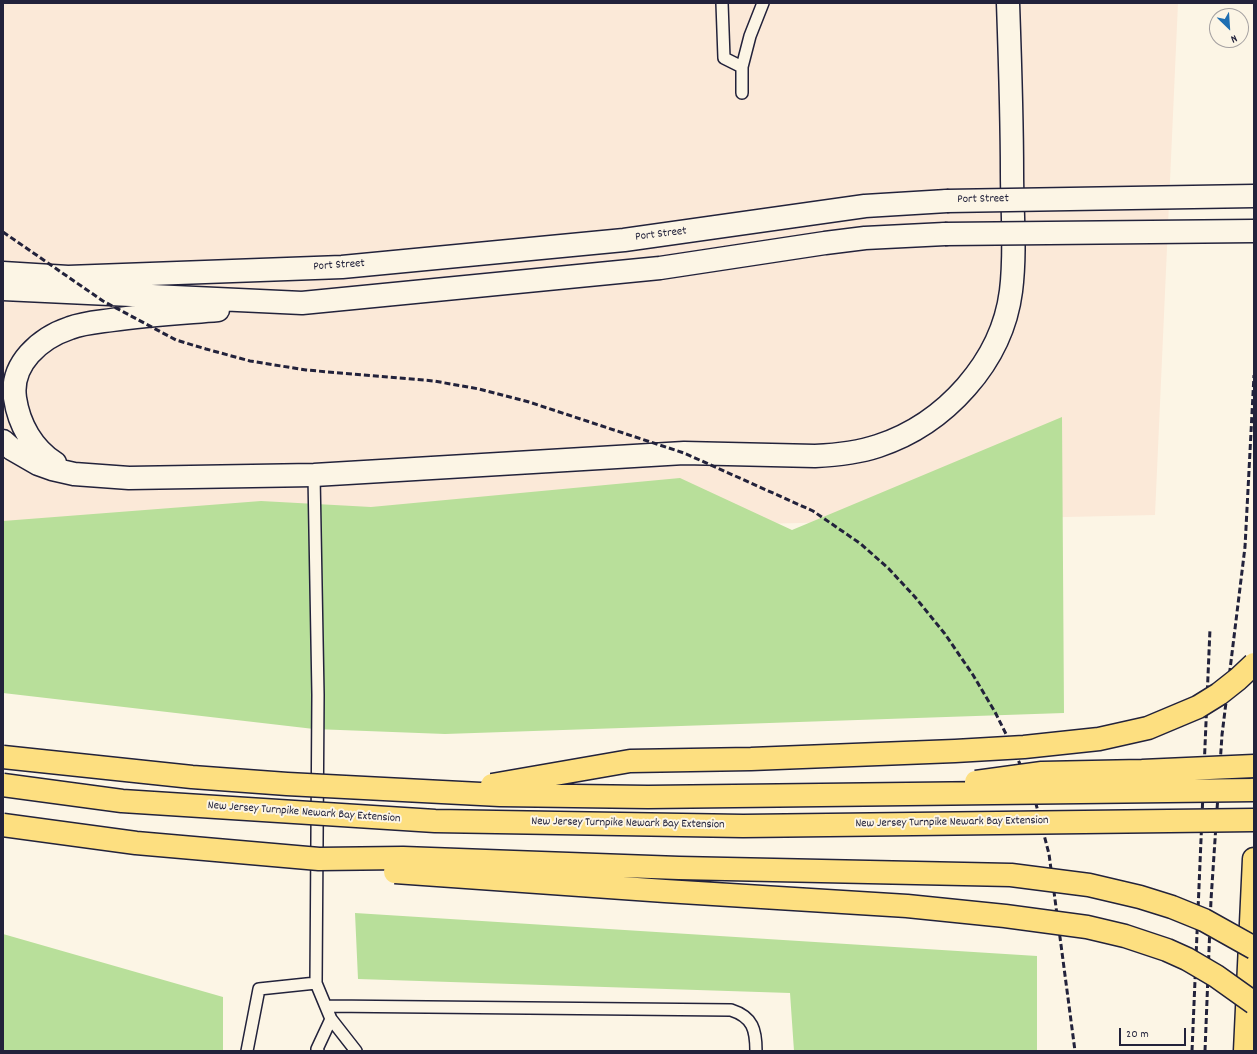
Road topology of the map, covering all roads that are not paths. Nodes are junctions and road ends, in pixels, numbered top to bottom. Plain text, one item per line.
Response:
1 (763, 3) edge
2 (1008, 3) edge
3 (722, 7) edge
4 (742, 67) junction
5 (742, 93) dead end
6 (1254, 196) edge
7 (1254, 231) edge
8 (3, 273) edge
9 (3, 289) edge
10 (302, 303) junction
11 (3, 441) edge
12 (74, 474) junction
13 (314, 475) junction
14 (1254, 664) edge
15 (3, 757) edge
16 (1254, 766) edge
17 (3, 785) edge
18 (1254, 790) edge
19 (444, 793) junction
20 (886, 794) junction
21 (1254, 820) edge
22 (3, 825) edge
23 (319, 859) junction
24 (1254, 859) edge
25 (1254, 948) edge
26 (316, 983) junction
27 (1254, 1003) edge
28 (326, 1006) junction
29 (332, 1019) junction
30 (247, 1051) edge
31 (318, 1051) edge
32 (356, 1051) edge
33 (756, 1051) edge
34 (1245, 1051) edge

1 - 4 lane
2 - 13 main road
3 - 4 lane
4 - 5 lane
6 - 8 main road, Port Street, bridge
7 - 10 main road, bridge
9 - 10 main road
10 - 12 main road
11 - 12 main road
12 - 13 main road
13 - 26 lane
14 - 19 highway, bridge
15 - 19 highway, bridge
16 - 20 highway, bridge
17 - 21 highway, New Jersey Turnpike Newark Bay Extension, bridge
18 - 20 highway, bridge
19 - 20 highway, bridge
22 - 23 highway, bridge
23 - 25 highway, bridge
23 - 27 highway, bridge
24 - 34 highway
26 - 28 lane
26 - 30 lane
28 - 29 lane
28 - 33 lane
29 - 31 lane
29 - 32 lane

